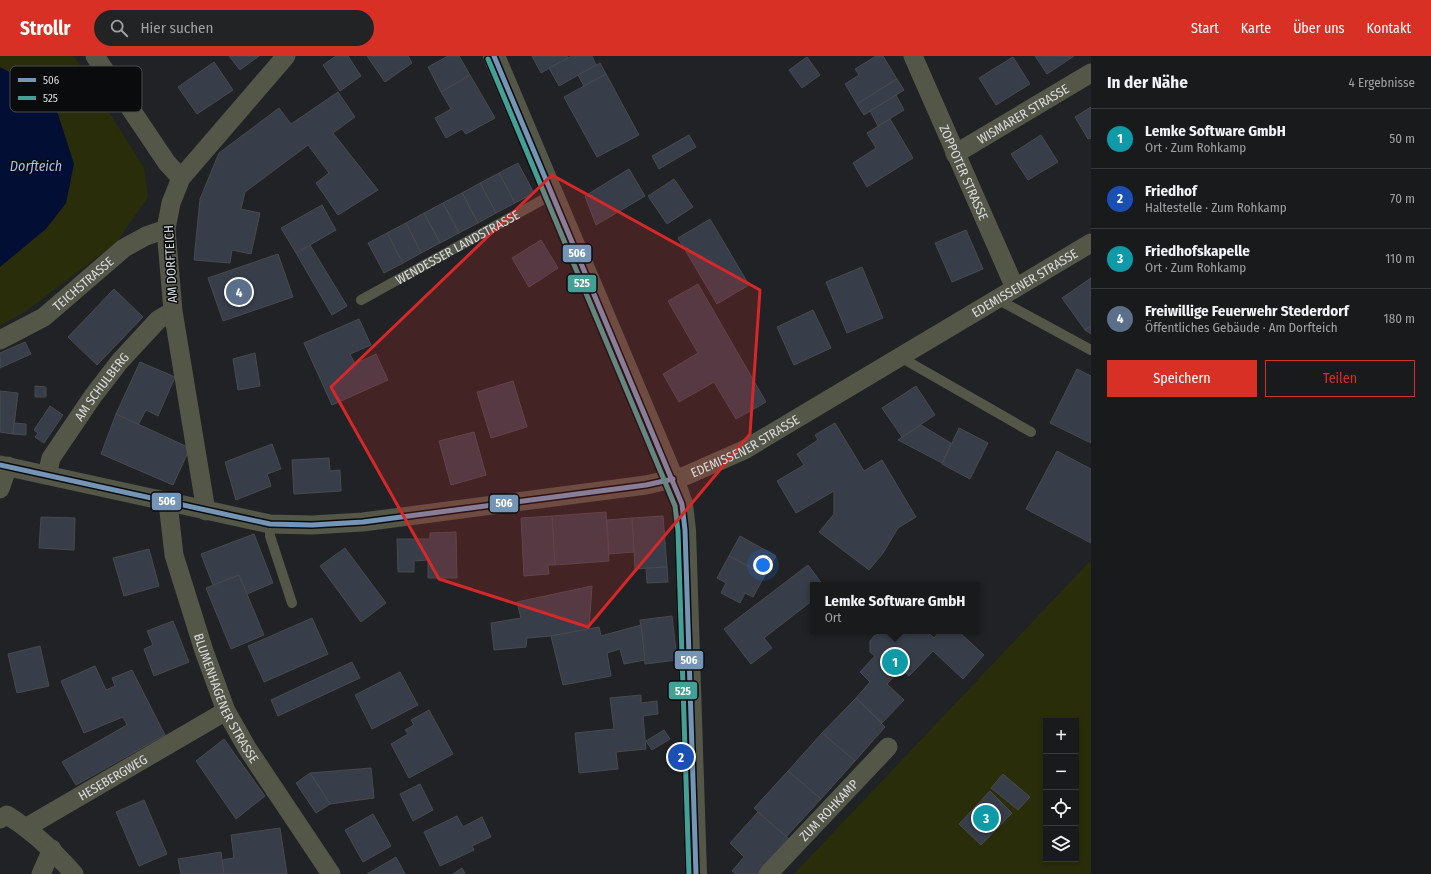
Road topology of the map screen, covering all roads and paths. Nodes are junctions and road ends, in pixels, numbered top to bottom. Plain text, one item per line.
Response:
1 (96, 56) edge
2 (286, 56) edge
3 (494, 56) edge
4 (913, 56) edge
5 (103, 66) edge
6 (1091, 73) edge
7 (133, 112) edge
8 (955, 154) junction
9 (181, 178) junction
10 (553, 194) junction
11 (166, 229) junction
12 (1091, 243) edge
13 (1015, 288) junction
14 (997, 298) junction
15 (361, 300) dead end
16 (173, 311) junction
17 (0, 340) edge
18 (1091, 350) edge
19 (900, 357) junction
20 (1031, 432) dead end
21 (4, 466) edge
22 (47, 475) junction
23 (673, 479) junction
24 (0, 490) edge
25 (168, 503) junction
26 (206, 511) junction
27 (270, 524) junction
28 (292, 603) dead end
29 (226, 711) junction
30 (888, 747) dead end
31 (2, 812) edge
32 (27, 827) junction
33 (52, 849) junction
34 (41, 874) edge
35 (74, 874) edge
36 (331, 874) edge
37 (696, 874) edge
38 (768, 874) edge

1 - 5 street
2 - 9 street, AM DORFTEICH
3 - 10 street
4 - 8 street, ZOPPOTER STRASSE
6 - 8 street, WISMARER STRASSE
7 - 9 street
8 - 13 street, ZOPPOTER STRASSE
9 - 11 street, AM DORFTEICH
10 - 15 lane, WENDESSER LANDSTRASSE
10 - 23 street
11 - 16 street, AM DORFTEICH
11 - 17 street, TEICHSTRASSE
12 - 13 street, EDEMISSENER STRASSE
13 - 14 street, EDEMISSENER STRASSE
14 - 18 lane
14 - 19 street, EDEMISSENER STRASSE
16 - 22 street, AM SCHULBERG
16 - 26 street, AM DORFTEICH
19 - 20 lane
19 - 23 street, EDEMISSENER STRASSE
21 - 22 street, EDEMISSENER STRASSE
21 - 24 street
22 - 25 street, EDEMISSENER STRASSE
23 - 27 street, EDEMISSENER STRASSE
23 - 37 street
25 - 26 street, EDEMISSENER STRASSE
25 - 29 street, BLUMENHAGENER STRASSE
26 - 27 street, EDEMISSENER STRASSE
27 - 28 lane
29 - 32 street, HESEBERGWEG
29 - 36 street, BLUMENHAGENER STRASSE
30 - 38 street, ZUM ROHKAMP
31 - 32 street
32 - 33 street
33 - 34 street
33 - 35 street

